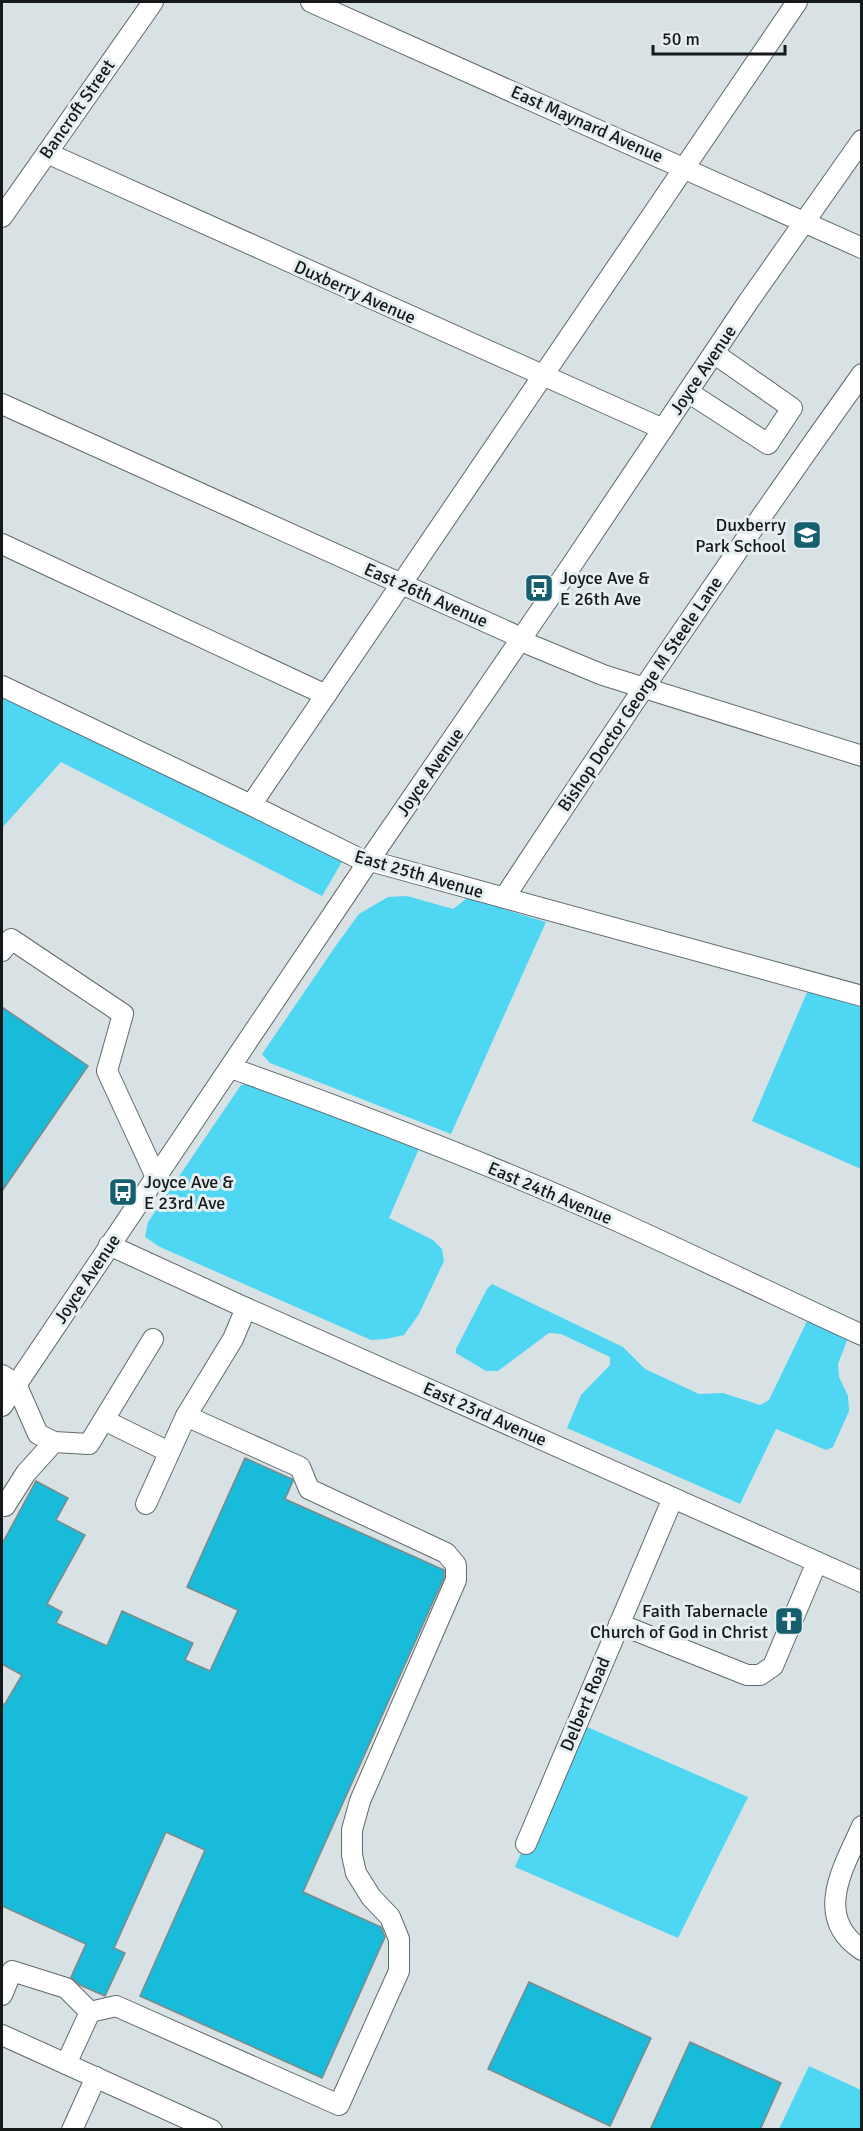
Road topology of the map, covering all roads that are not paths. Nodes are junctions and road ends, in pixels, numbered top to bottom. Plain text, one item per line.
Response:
1 (153, 2) edge
2 (311, 2) edge
3 (797, 2) edge
4 (861, 140) edge
5 (47, 153) junction
6 (684, 168) junction
7 (2, 217) edge
8 (804, 223) junction
9 (861, 248) edge
10 (715, 354) junction
11 (861, 374) edge
12 (543, 376) junction
13 (688, 392) junction
14 (2, 404) edge
15 (663, 429) junction
16 (2, 544) edge
17 (403, 583) junction
18 (521, 639) junction
19 (2, 686) edge
20 (645, 688) junction
21 (326, 695) junction
22 (861, 756) edge
23 (251, 805) junction
24 (368, 861) junction
25 (504, 898) junction
26 (2, 951) edge
27 (861, 996) edge
28 (231, 1068) junction
29 (156, 1177) junction
30 (110, 1245) junction
31 (246, 1308) junction
32 (861, 1335) edge
33 (153, 1339) dead end
34 (9, 1379) edge
35 (2, 1406) edge
36 (186, 1416) junction
37 (104, 1420) junction
38 (54, 1442) junction
39 (170, 1452) junction
40 (673, 1497) junction
41 (146, 1504) dead end
42 (3, 1507) edge
43 (817, 1562) junction
44 (861, 1582) edge
45 (619, 1624) junction
46 (861, 1826) edge
47 (526, 1844) dead end
48 (861, 1950) edge
49 (2, 1995) edge
50 (90, 2012) junction
51 (2, 2035) edge
52 (66, 2064) junction
53 (96, 2078) junction
54 (72, 2130) edge
55 (212, 2130) edge

1 - 5 street, Bancroft Street
2 - 6 street, East Maynard Avenue
3 - 6 street
4 - 8 street, Joyce Avenue
5 - 7 street, Bancroft Street
5 - 12 street, Duxberry Avenue
6 - 8 street, East Maynard Avenue
6 - 12 street
8 - 9 street, East Maynard Avenue
8 - 10 street, Joyce Avenue
10 - 13 street, Joyce Avenue
10 - 13 street
11 - 20 street, Bishop Doctor George M Steele Lane
12 - 15 street, Duxberry Avenue
12 - 17 street
13 - 15 street, Joyce Avenue
14 - 17 street, East 26th Avenue
15 - 18 street, Joyce Avenue
16 - 21 street
17 - 18 street, East 26th Avenue
17 - 21 street
18 - 20 street, East 26th Avenue
18 - 24 street, Joyce Avenue
19 - 23 street, East 25th Avenue
20 - 22 street, East 26th Avenue
20 - 25 street, Bishop Doctor George M Steele Lane
21 - 23 street
23 - 24 street, East 25th Avenue
24 - 25 street, East 25th Avenue
24 - 28 street, Joyce Avenue
25 - 27 street, East 25th Avenue
26 - 29 street
28 - 29 street, Joyce Avenue
28 - 32 street, East 24th Avenue
29 - 30 street, Joyce Avenue
30 - 31 street, East 23rd Avenue
30 - 34 street, Joyce Avenue
31 - 36 street
31 - 40 street, East 23rd Avenue
33 - 37 street
34 - 35 street, Joyce Avenue
34 - 38 street
36 - 39 street
36 - 50 street
37 - 38 street
37 - 39 street
38 - 42 street
39 - 41 street
40 - 43 street, East 23rd Avenue
40 - 45 street, Delbert Road
43 - 44 street, East 23rd Avenue
43 - 45 street
45 - 47 street, Delbert Road
46 - 48 street
49 - 50 street
50 - 52 street
51 - 52 street
52 - 53 street
53 - 54 street
53 - 55 street

